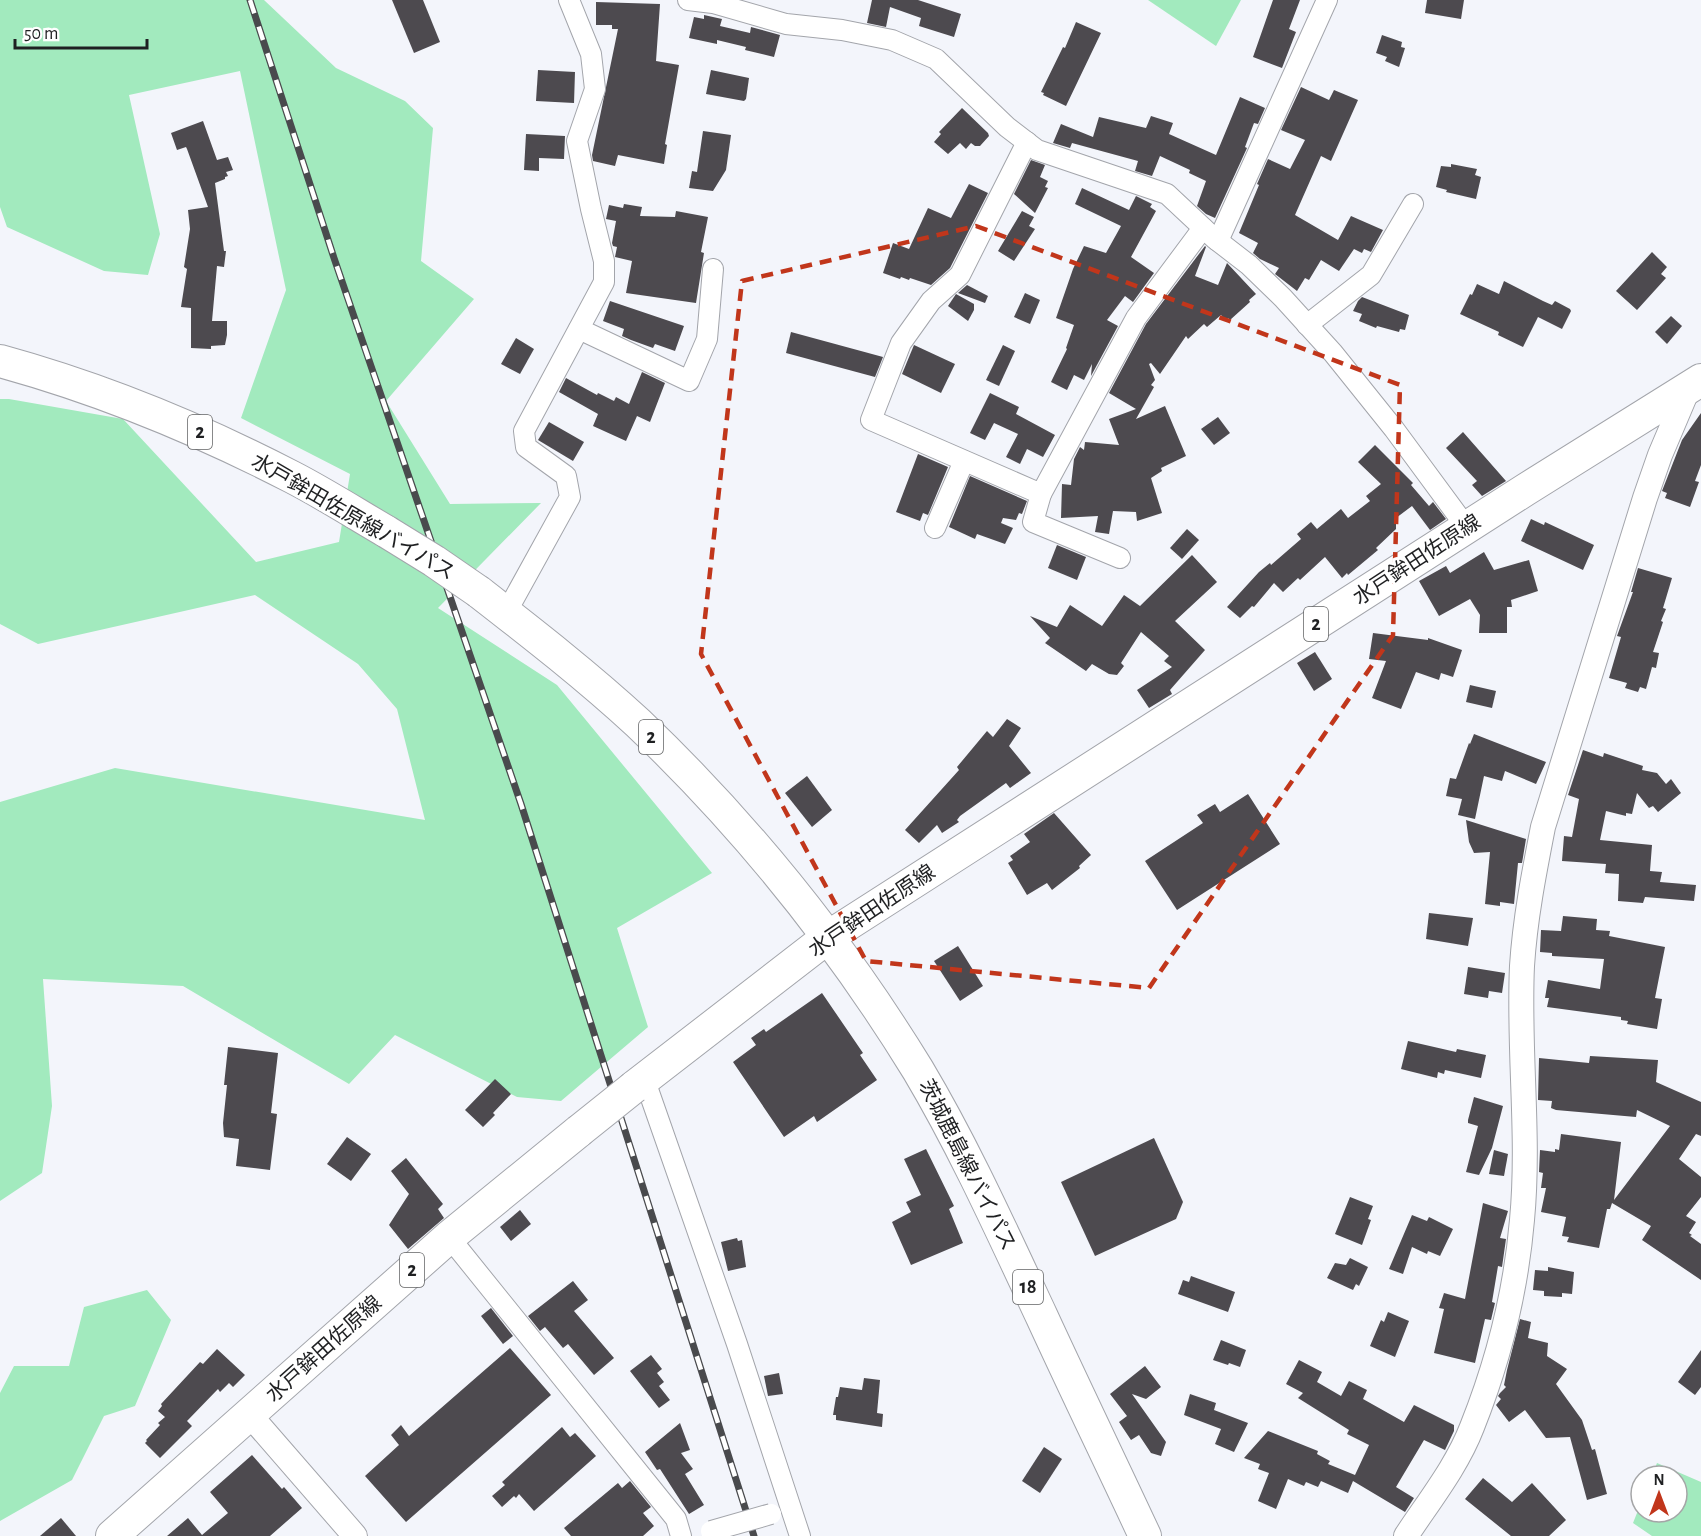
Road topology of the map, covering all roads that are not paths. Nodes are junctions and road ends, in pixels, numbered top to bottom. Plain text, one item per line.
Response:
1 (568, 0) edge
2 (688, 0) edge
3 (1327, 0) edge
4 (1027, 142) junction
5 (1413, 204) dead end
6 (1211, 234) junction
7 (712, 269) dead end
8 (1307, 325) junction
9 (579, 329) junction
10 (0, 361) edge
11 (1697, 386) edge
12 (964, 461) junction
13 (1041, 494) junction
14 (935, 528) dead end
15 (1467, 528) junction
16 (1120, 558) dead end
17 (506, 614) junction
18 (828, 937) junction
19 (639, 1083) junction
20 (449, 1237) junction
21 (249, 1414) junction
22 (791, 1506) junction
23 (112, 1536) edge
24 (355, 1536) edge
25 (681, 1536) edge
26 (688, 1536) edge
27 (801, 1536) edge
28 (1145, 1536) edge
29 (1406, 1536) edge

1 - 9 street
2 - 4 street
3 - 6 street
4 - 6 street
4 - 12 street
5 - 8 street
6 - 8 street
6 - 13 street
7 - 9 street
8 - 15 street
9 - 17 street
10 - 17 main road, 水戸鉾田佐原線バイパス / 2, bridge
11 - 15 main road, 水戸鉾田佐原線 / 2
11 - 29 street
12 - 13 street
12 - 14 street
13 - 16 street
15 - 18 main road, 水戸鉾田佐原線 / 2
17 - 18 main road, 水戸鉾田佐原線バイパス / 2
18 - 19 main road, 水戸鉾田佐原線 / 2
18 - 28 main road, 茨城鹿島線バイパス / 18
19 - 20 main road, 水戸鉾田佐原線 / 2, bridge
19 - 22 street
20 - 21 main road, 水戸鉾田佐原線 / 2
20 - 25 street
21 - 23 main road, 水戸鉾田佐原線 / 2
21 - 24 street
22 - 26 street, bridge
22 - 27 street

